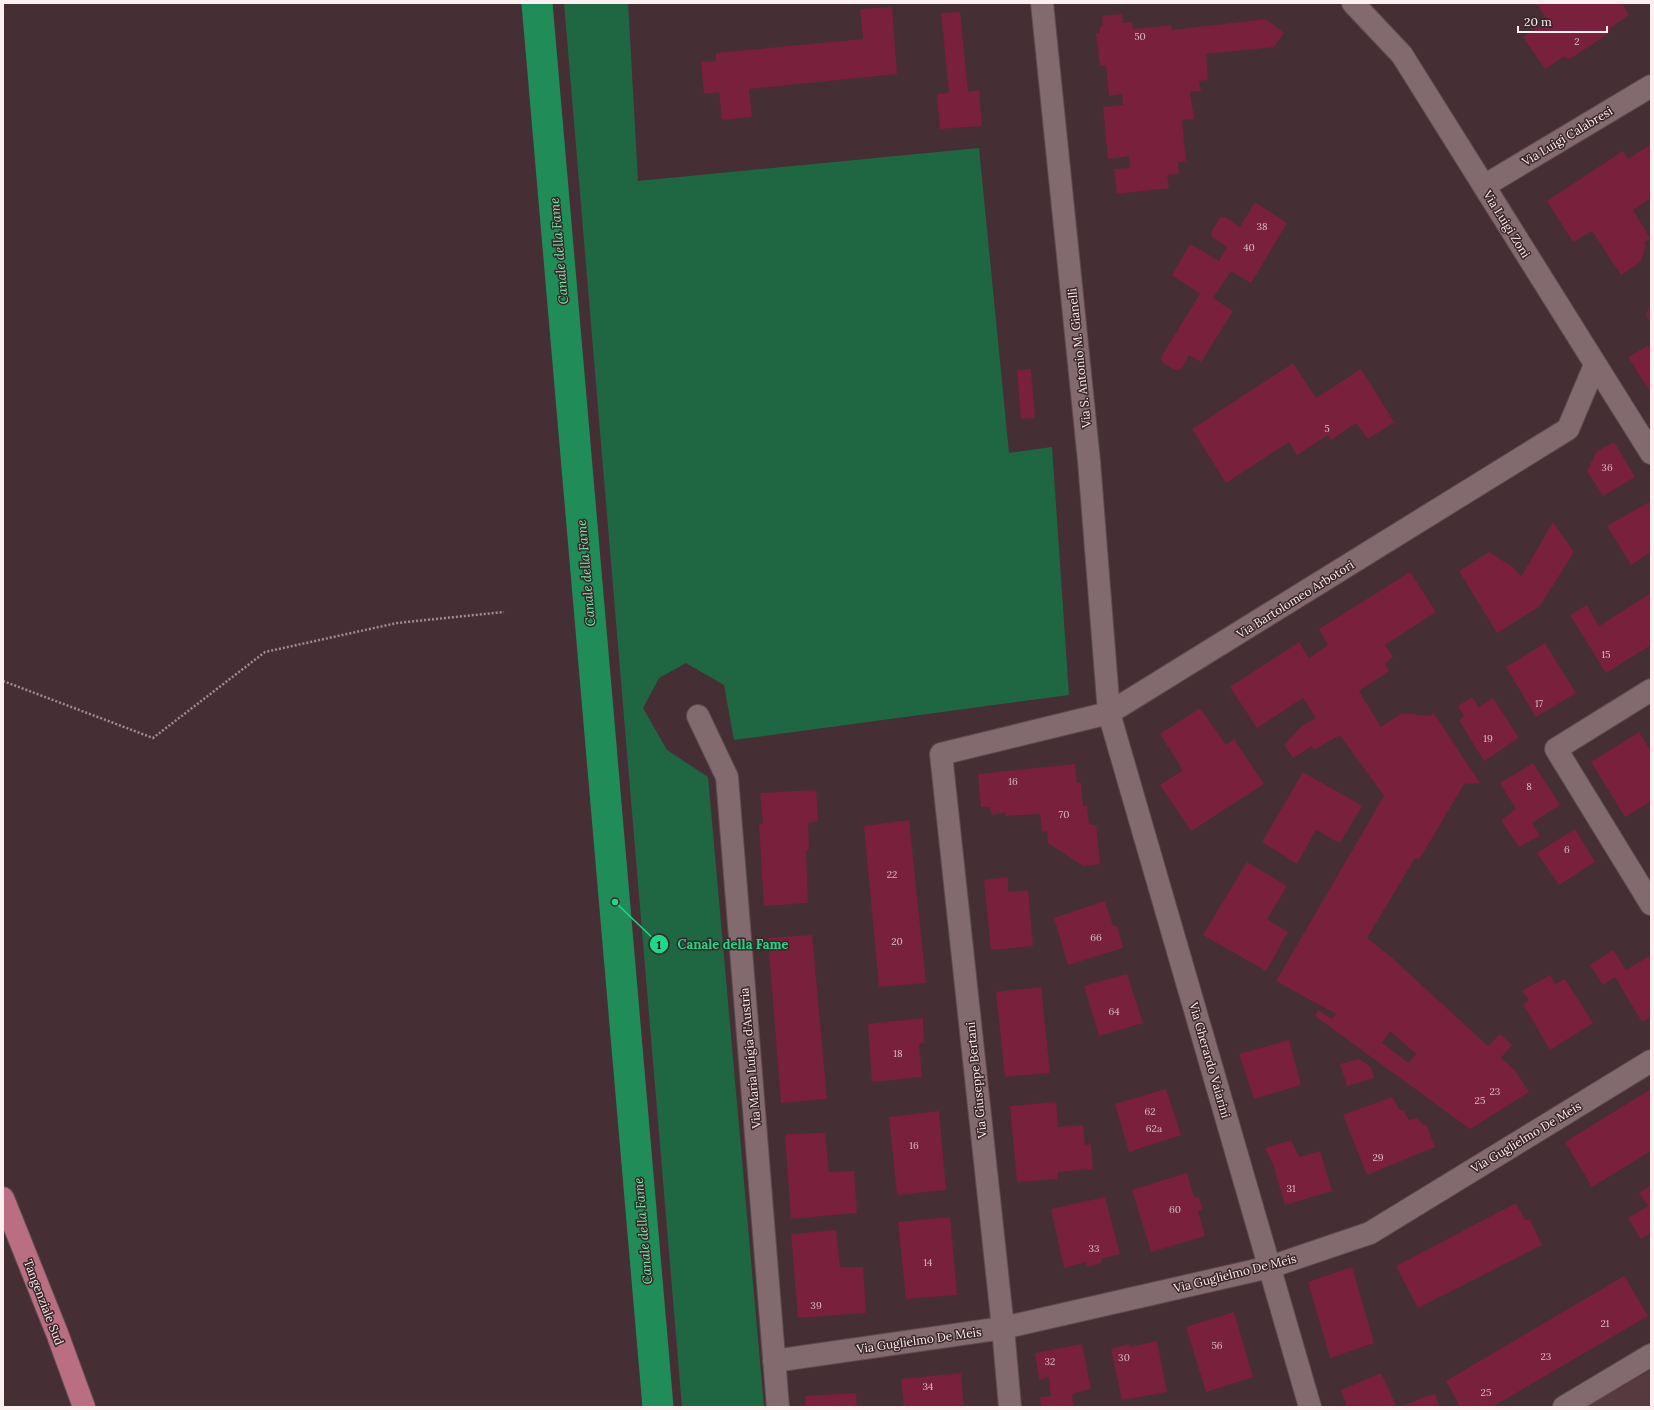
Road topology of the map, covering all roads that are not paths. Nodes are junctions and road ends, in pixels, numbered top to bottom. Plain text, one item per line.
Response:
1 (1042, 3) edge
2 (1353, 3) edge
3 (1651, 86) edge
4 (1484, 186) junction
5 (1595, 365) junction
6 (1645, 429) edge
7 (1651, 453) edge
8 (1651, 690) edge
9 (1109, 713) junction
10 (698, 716) dead end
11 (941, 754) joint
12 (1651, 904) edge
13 (1651, 1061) edge
14 (3, 1198) edge
15 (1270, 1267) junction
16 (1003, 1328) junction
17 (1651, 1355) edge
18 (774, 1361) junction
19 (84, 1407) edge
20 (778, 1407) edge
21 (1010, 1407) edge
22 (1310, 1407) edge
23 (1564, 1407) edge

1 - 9 street, Via S. Antonio M. Gianelli
2 - 4 street, Via Luigi Zoni
3 - 4 street, Via Luigi Calabresi
4 - 5 street, Via Luigi Zoni
5 - 6 street, Via Luigi Zoni
5 - 9 street, Via Bartolomeo Arbotori
6 - 7 street, Via Luigi Zoni
8 - 12 street
9 - 11 street, Via Bartolomeo Arbotori
9 - 15 street, Via Gherardo Vaiarini
10 - 18 street, Via Maria Luigia d'Austria
11 - 16 street, Via Giuseppe Bertani
13 - 15 street, Via Guglielmo De Meis
14 - 19 main road, Tangenziale Sud
15 - 16 street, Via Guglielmo De Meis
15 - 22 street, Via Gherardo Vaiarini
16 - 18 street, Via Guglielmo De Meis
16 - 21 street, Via Giuseppe Bertani
17 - 23 street
18 - 20 street, Via Maria Luigia d'Austria

